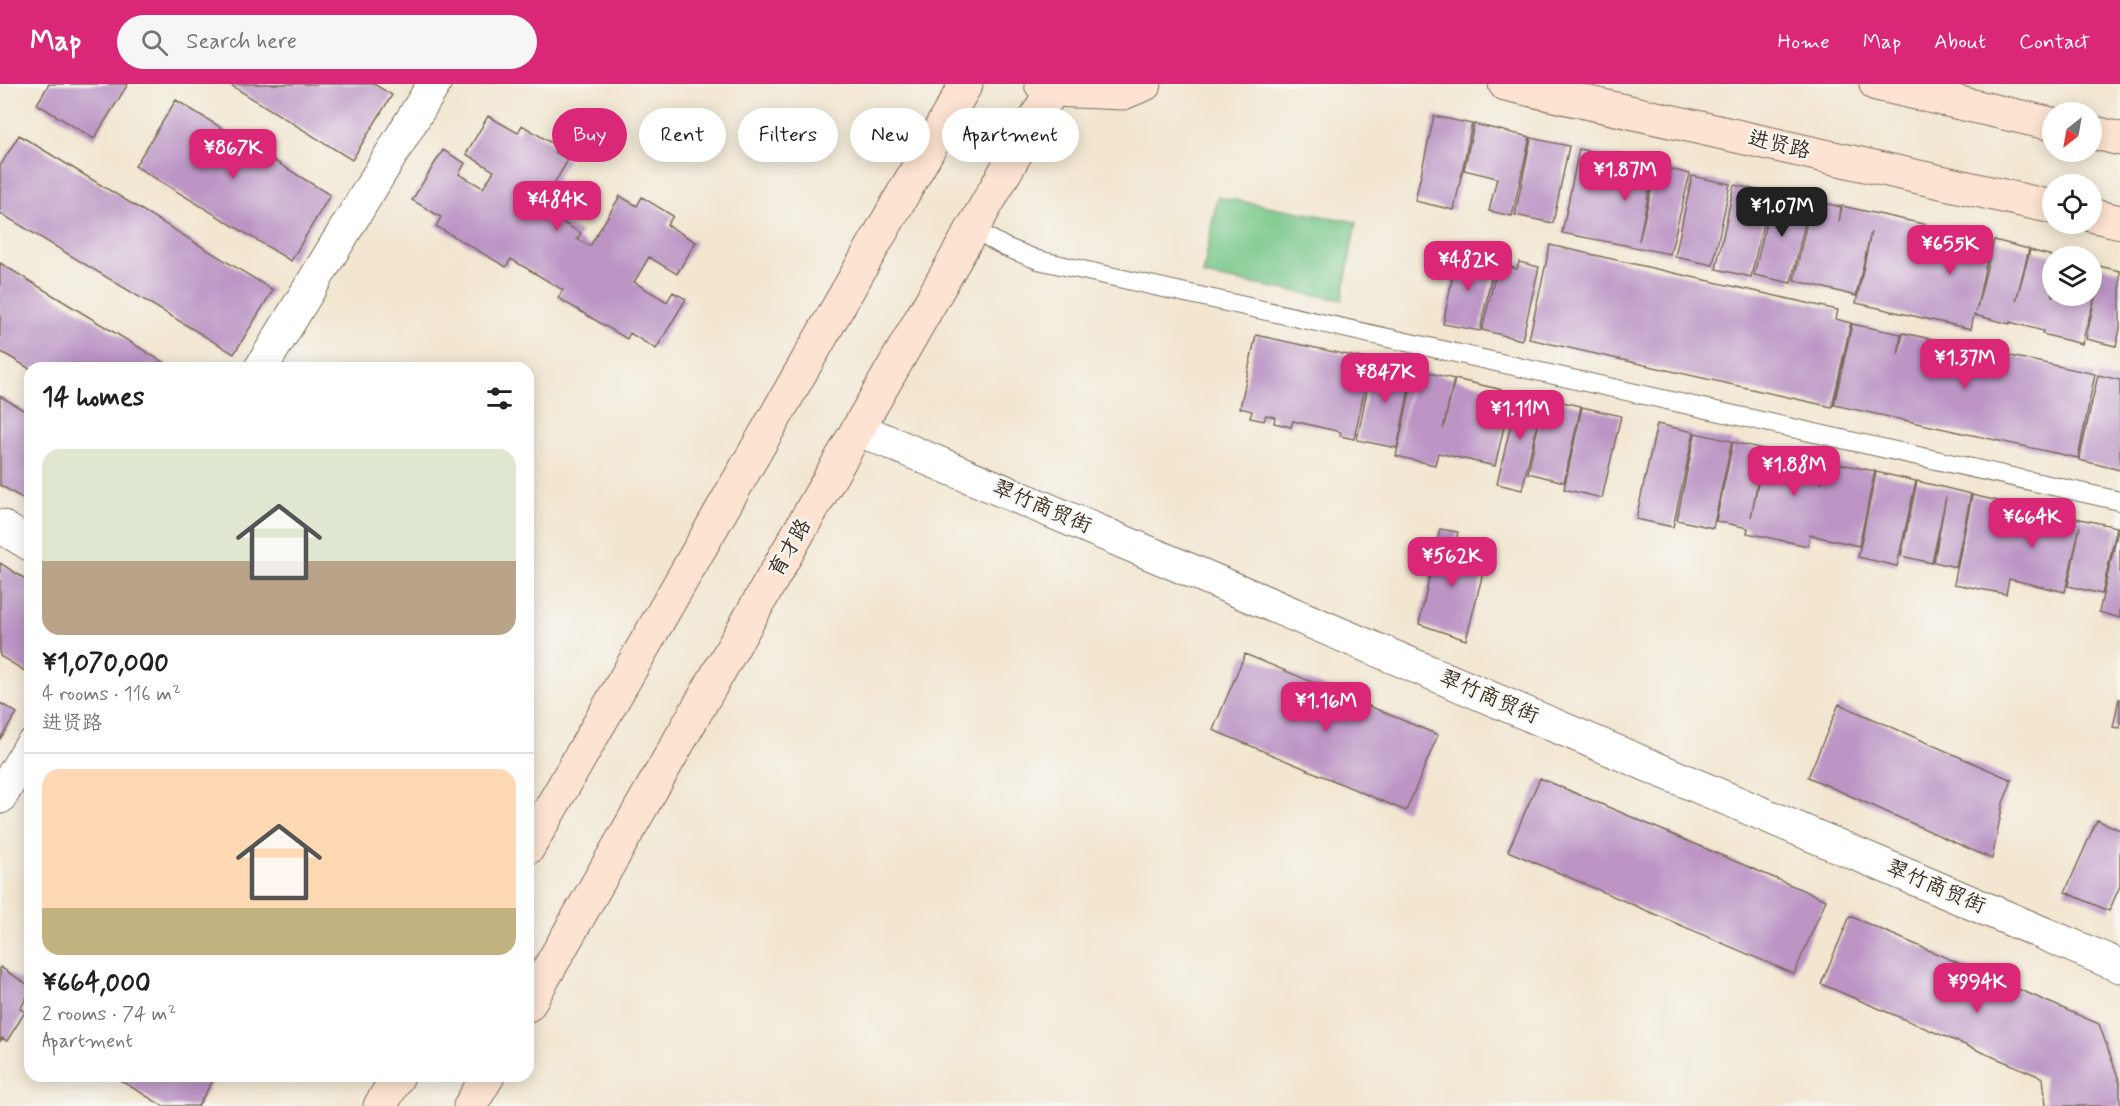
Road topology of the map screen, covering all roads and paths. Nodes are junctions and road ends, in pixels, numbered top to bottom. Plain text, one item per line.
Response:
1 (434, 84) edge
2 (966, 84) edge
3 (1145, 84) edge
4 (1505, 84) edge
5 (1876, 84) edge
6 (1047, 87) edge
7 (2042, 122) edge
8 (2102, 135) edge
9 (2120, 139) edge
10 (2042, 205) edge
11 (2102, 218) edge
12 (2120, 222) edge
13 (973, 229) junction
14 (265, 362) edge
15 (858, 429) junction
16 (2120, 501) edge
17 (0, 526) edge
18 (24, 540) edge
19 (24, 757) edge
20 (0, 797) edge
21 (534, 838) edge
22 (2120, 966) edge
23 (534, 995) edge
24 (394, 1082) edge
25 (484, 1082) edge
26 (380, 1106) edge
27 (470, 1106) edge

1 - 14 street
2 - 21 main road
3 - 6 main road
4 - 10 main road, 进贤路
5 - 7 main road
6 - 13 main road, 育才路
8 - 9 main road
11 - 12 main road
13 - 15 main road, 育才路
13 - 16 lane
15 - 22 street, 翠竹商贸街
15 - 23 main road, 育才路
17 - 18 street
19 - 20 street
24 - 26 main road
25 - 27 main road

